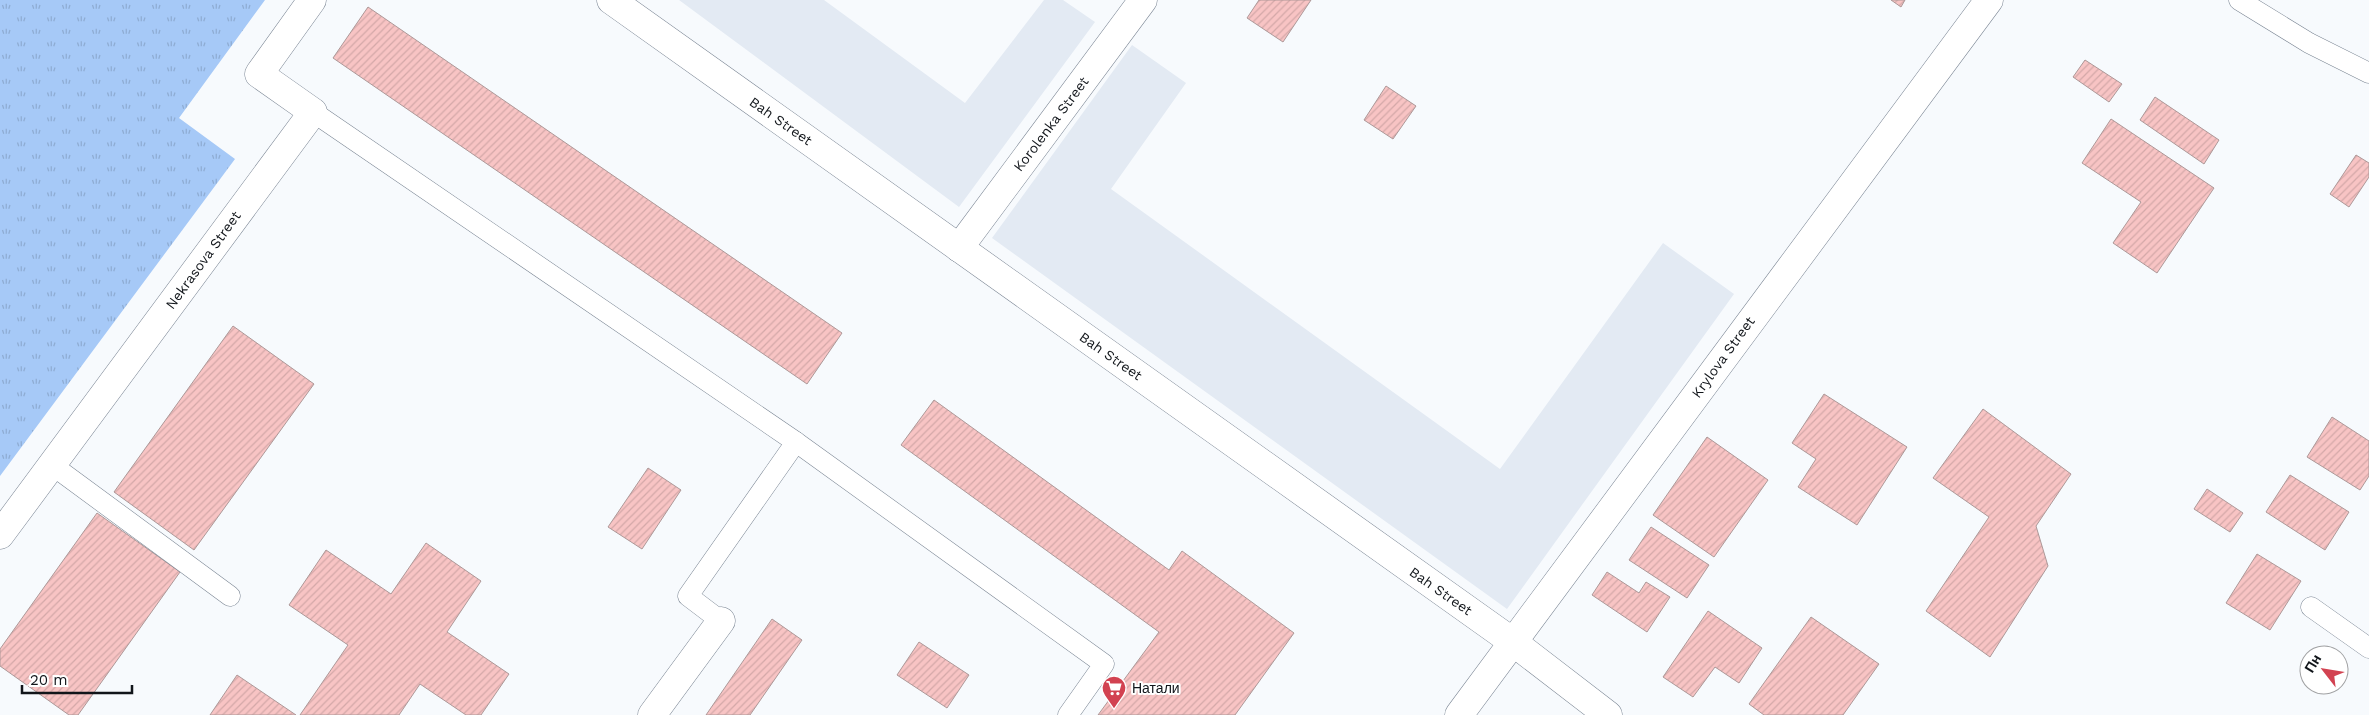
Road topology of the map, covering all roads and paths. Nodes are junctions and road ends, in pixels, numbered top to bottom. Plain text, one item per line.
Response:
1 (312, 0) edge
2 (611, 0) edge
3 (1143, 0) edge
4 (1989, 0) edge
5 (2239, 0) edge
6 (2369, 73) edge
7 (313, 112) junction
8 (959, 248) junction
9 (796, 442) junction
10 (52, 465) junction
11 (0, 534) edge
12 (230, 596) dead end
13 (2311, 607) dead end
14 (721, 621) joint
15 (1513, 642) junction
16 (2369, 648) edge
17 (652, 715) edge
18 (1068, 715) edge
19 (1459, 715) edge
20 (1608, 715) edge

1 - 7 street
2 - 8 street, Bah Street
3 - 8 street, Korolenka Street
4 - 15 street, Krylova Street
5 - 6 lane
7 - 9 lane
7 - 10 street, Nekrasova Street
8 - 15 street, Bah Street
9 - 14 lane
9 - 18 lane
10 - 11 street, Nekrasova Street
10 - 12 lane
13 - 16 lane
14 - 17 street
15 - 19 street, Krylova Street
15 - 20 street, Bah Street

